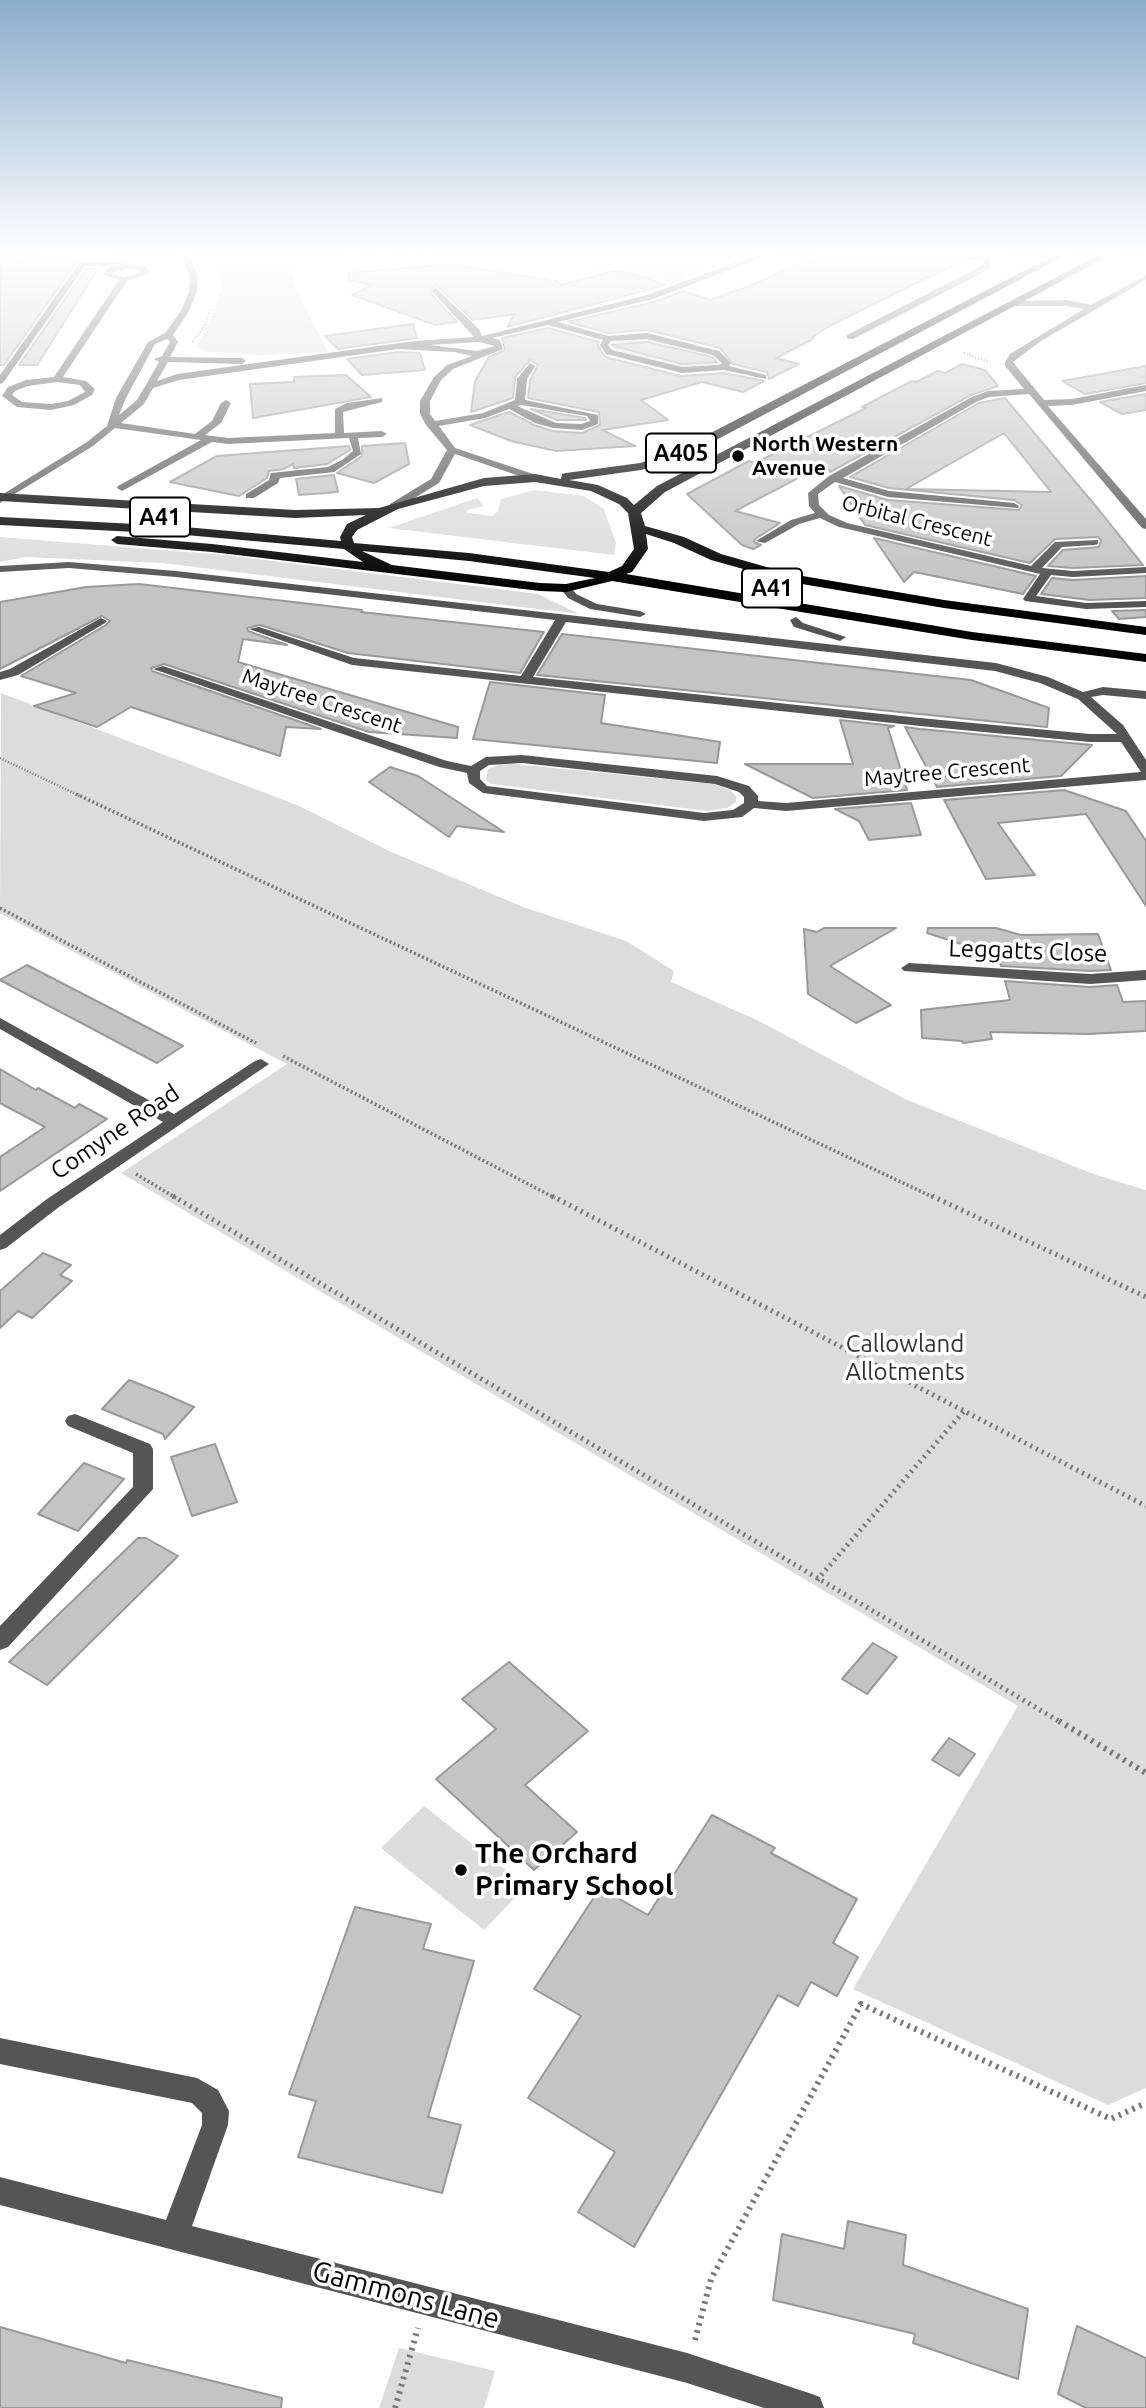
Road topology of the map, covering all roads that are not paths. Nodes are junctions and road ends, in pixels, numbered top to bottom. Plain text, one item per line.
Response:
1 (14, 362) edge
2 (68, 362) edge
3 (141, 362) edge
4 (162, 362) edge
5 (205, 362) edge
6 (282, 362) edge
7 (448, 362) edge
8 (462, 362) edge
9 (650, 362) edge
10 (727, 362) edge
11 (854, 362) edge
12 (903, 362) edge
13 (1011, 362) edge
14 (277, 363) junction
15 (530, 366) dead end
16 (450, 367) junction
17 (723, 367) junction
18 (764, 377) dead end
19 (57, 379) junction
20 (0, 382) edge
21 (148, 387) junction
22 (1146, 388) edge
23 (0, 389) edge
24 (11, 389) junction
25 (1031, 391) junction
26 (379, 400) dead end
27 (226, 403) dead end
28 (1042, 403) junction
29 (515, 405) junction
30 (111, 425) junction
31 (431, 425) junction
32 (382, 434) dead end
33 (353, 437) junction
34 (195, 438) junction
35 (340, 438) junction
36 (208, 440) junction
37 (452, 450) junction
38 (535, 478) junction
39 (833, 478) junction
40 (550, 480) junction
41 (122, 488) dead end
42 (250, 496) dead end
43 (0, 498) edge
44 (1014, 506) dead end
45 (389, 508) junction
46 (0, 510) edge
47 (634, 512) junction
48 (821, 514) junction
49 (0, 521) edge
50 (1145, 524) edge
51 (639, 528) junction
52 (0, 532) edge
53 (761, 541) dead end
54 (1094, 542) dead end
55 (0, 569) edge
56 (391, 569) junction
57 (1032, 570) junction
58 (1146, 570) edge
59 (1046, 572) junction
60 (573, 587) junction
61 (1146, 604) edge
62 (563, 617) junction
63 (796, 620) junction
64 (102, 621) dead end
65 (255, 629) dead end
66 (1146, 631) edge
67 (841, 636) junction
68 (1146, 644) edge
69 (898, 655) junction
70 (1146, 658) edge
71 (159, 669) dead end
72 (1146, 671) edge
73 (0, 676) edge
74 (524, 681) junction
75 (1146, 695) edge
76 (1082, 696) junction
77 (1125, 738) junction
78 (1146, 769) edge
79 (473, 770) junction
80 (1146, 776) edge
81 (751, 804) junction
82 (909, 968) dead end
83 (1146, 975) edge
84 (0, 1023) edge
85 (262, 1055) road end
86 (175, 1122) junction
87 (0, 1244) edge
88 (75, 1421) dead end
89 (0, 1641) edge
90 (0, 2051) edge
91 (0, 2191) edge
92 (175, 2234) junction
93 (809, 2408) edge

1 - 20 street
2 - 19 street
3 - 30 street
4 - 21 street
5 - 14 street
6 - 14 street
7 - 16 street
8 - 16 street
9 - 17 street
10 - 17 street
11 - 40 highway, A405
12 - 47 highway, A405
13 - 25 street
14 - 21 street
15 - 29 street
16 - 31 street
17 - 18 street
19 - 24 street
19 - 24 street
21 - 30 street
22 - 28 street
23 - 24 street
25 - 28 street
25 - 39 street, Orbital Crescent
26 - 35 street
27 - 34 street
28 - 50 street
29 - 29 street
29 - 31 street
30 - 34 street
30 - 43 street
31 - 37 street
32 - 33 street
33 - 35 street
33 - 42 street
34 - 36 street
35 - 36 street
36 - 41 street
37 - 38 street
37 - 45 street
38 - 40 highway
38 - 45 highway
39 - 44 street
39 - 48 street, Orbital Crescent
40 - 47 highway
43 - 45 highway
45 - 56 highway
46 - 68 highway, A41
47 - 51 highway
48 - 53 street
48 - 57 street, Orbital Crescent
49 - 70 highway, A41
51 - 60 highway
51 - 66 highway
52 - 56 highway
54 - 57 street
55 - 62 street
56 - 60 highway
57 - 59 street, Orbital Crescent
58 - 59 street, Orbital Crescent
59 - 61 street
60 - 63 highway
60 - 67 street
62 - 69 street
62 - 74 street
63 - 67 street
63 - 72 highway
64 - 73 street
65 - 74 street
67 - 69 street
69 - 76 street
71 - 79 street, Maytree Crescent
74 - 77 street
75 - 76 street
76 - 77 street
77 - 78 street
79 - 81 street
79 - 81 street, Maytree Crescent
80 - 81 street, Maytree Crescent
82 - 83 street, Leggatts Close
84 - 86 street
85 - 86 street, Comyne Road
86 - 87 street, Comyne Road
88 - 89 street
90 - 92 street
91 - 92 street, Gammons Lane
92 - 93 street, Gammons Lane

